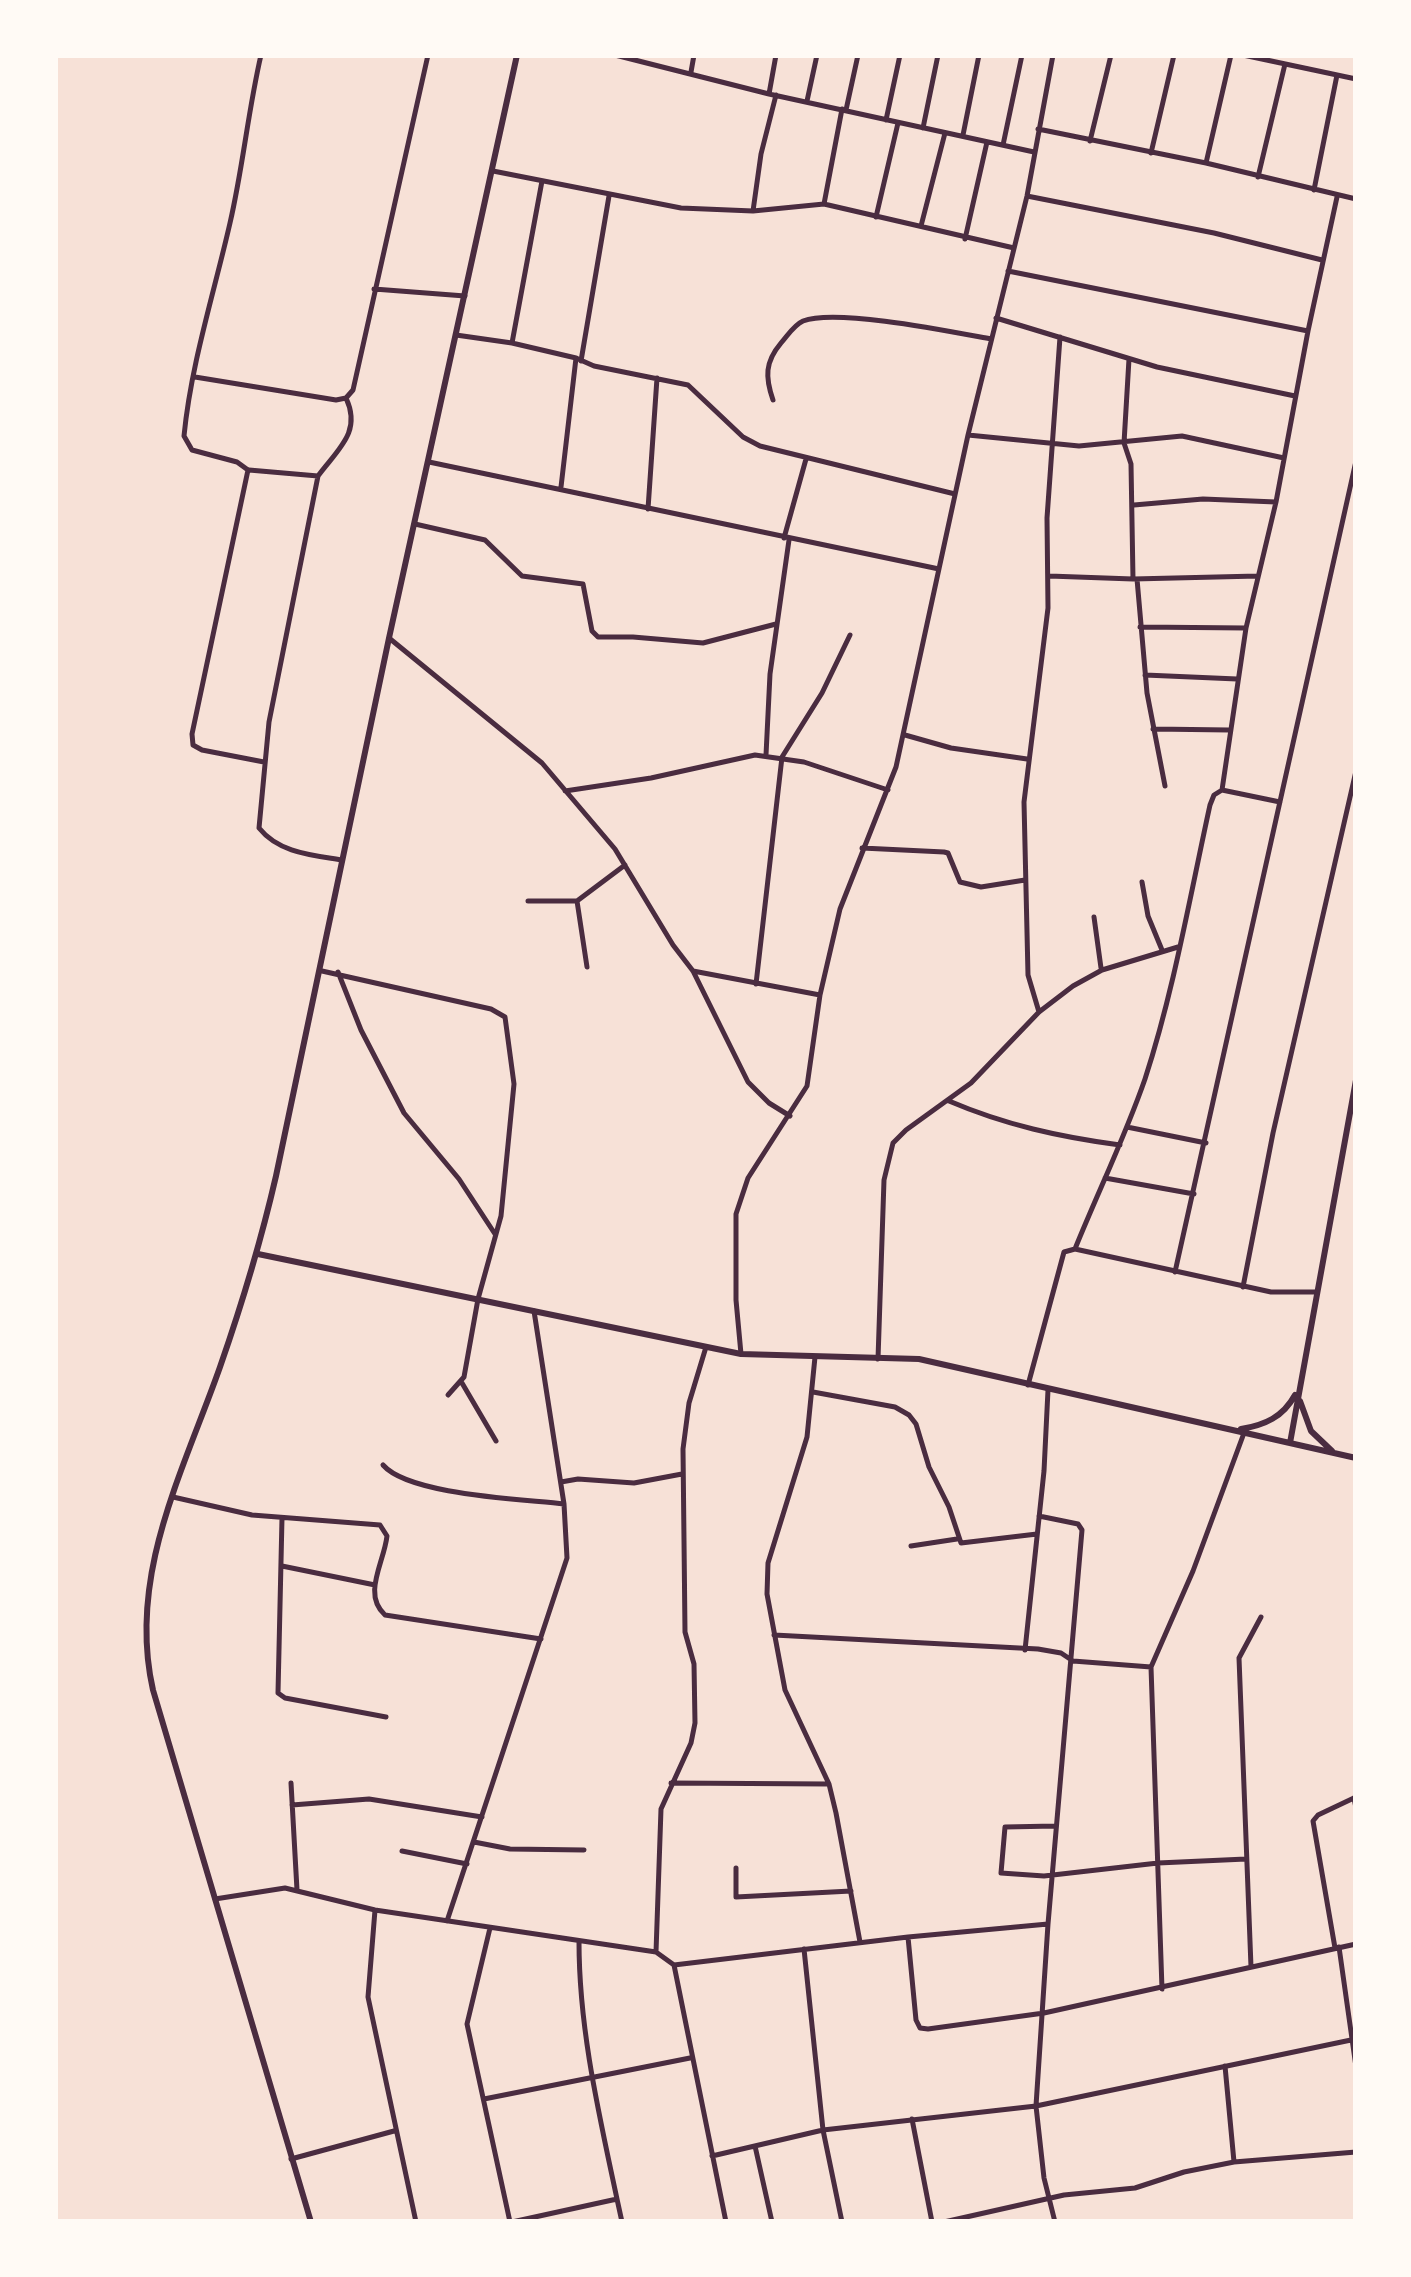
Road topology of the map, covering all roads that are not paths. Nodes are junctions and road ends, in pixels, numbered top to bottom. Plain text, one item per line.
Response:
1 (261, 55) edge
2 (428, 55) edge
3 (517, 55) edge
4 (615, 55) edge
5 (656, 55) edge
6 (694, 55) edge
7 (776, 55) edge
8 (818, 55) edge
9 (858, 55) edge
10 (900, 55) edge
11 (938, 55) edge
12 (979, 55) edge
13 (1022, 55) edge
14 (1053, 55) edge
15 (1111, 55) edge
16 (1174, 55) edge
17 (1231, 55) edge
18 (1243, 55) edge
19 (1259, 56) edge
20 (655, 63) junction
21 (1285, 64) junction
22 (691, 73) junction
23 (1337, 75) junction
24 (1356, 79) edge
25 (772, 94) junction
26 (808, 100) junction
27 (844, 110) junction
28 (886, 120) junction
29 (898, 123) junction
30 (924, 128) junction
31 (1038, 129) junction
32 (945, 132) junction
33 (963, 137) junction
34 (1090, 141) junction
35 (986, 142) junction
36 (1003, 145) junction
37 (1034, 152) junction
38 (1151, 153) junction
39 (1206, 163) junction
40 (493, 171) junction
41 (1258, 177) junction
42 (542, 181) junction
43 (1314, 190) junction
44 (610, 195) junction
45 (1027, 196) junction
46 (1337, 197) junction
47 (1356, 199) edge
48 (824, 204) junction
49 (753, 211) junction
50 (876, 217) junction
51 (921, 228) junction
52 (965, 239) junction
53 (1014, 248) junction
54 (1322, 260) junction
55 (1008, 271) junction
56 (374, 289) junction
57 (465, 296) junction
58 (996, 318) junction
59 (1308, 331) junction
60 (456, 335) junction
61 (1060, 337) junction
62 (991, 339) junction
63 (512, 342) junction
64 (1129, 358) junction
65 (578, 359) junction
66 (195, 377) junction
67 (657, 378) junction
68 (1296, 396) junction
69 (346, 398) junction
70 (773, 400) dead end
71 (968, 435) junction
72 (1124, 443) junction
73 (1052, 445) junction
74 (1284, 458) junction
75 (806, 459) junction
76 (1356, 461) edge
77 (429, 462) junction
78 (248, 470) junction
79 (318, 476) junction
80 (560, 487) junction
81 (955, 494) junction
82 (1276, 502) junction
83 (1134, 506) junction
84 (648, 508) junction
85 (416, 524) junction
86 (786, 539) junction
87 (939, 569) junction
88 (1049, 576) junction
89 (1258, 576) junction
90 (1135, 579) junction
91 (776, 624) junction
92 (1140, 626) junction
93 (1246, 628) junction
94 (850, 635) dead end
95 (389, 638) junction
96 (1145, 674) junction
97 (1238, 680) junction
98 (1153, 729) junction
99 (1228, 730) junction
100 (905, 735) junction
101 (766, 755) junction
102 (782, 757) junction
103 (1027, 759) junction
104 (264, 762) junction
105 (1356, 771) edge
106 (1166, 786) dead end
107 (888, 790) junction
108 (1222, 790) junction
109 (564, 792) junction
110 (1280, 802) junction
111 (862, 848) junction
112 (345, 860) junction
113 (625, 864) junction
114 (1026, 880) junction
115 (1142, 882) dead end
116 (578, 900) junction
117 (528, 901) dead end
118 (1094, 917) dead end
119 (1178, 948) junction
120 (1162, 952) junction
121 (587, 968) dead end
122 (322, 970) junction
123 (1102, 970) junction
124 (694, 971) junction
125 (338, 972) junction
126 (756, 984) junction
127 (820, 995) junction
128 (1039, 1012) junction
129 (1356, 1080) edge
130 (1356, 1099) edge
131 (948, 1101) junction
132 (1350, 1109) junction
133 (790, 1116) junction
134 (1127, 1127) junction
135 (1206, 1143) junction
136 (1120, 1144) junction
137 (1105, 1178) junction
138 (1194, 1194) junction
139 (496, 1236) junction
140 (1075, 1248) junction
141 (258, 1254) junction
142 (1176, 1272) junction
143 (1243, 1287) junction
144 (1317, 1292) junction
145 (478, 1299) junction
146 (534, 1310) junction
147 (706, 1346) junction
148 (741, 1354) junction
149 (815, 1358) junction
150 (878, 1359) junction
151 (461, 1382) junction
152 (1300, 1384) junction
153 (1028, 1385) junction
154 (1048, 1390) junction
155 (813, 1392) junction
156 (448, 1396) dead end
157 (1223, 1427) junction
158 (1244, 1433) junction
159 (496, 1441) dead end
160 (1290, 1443) junction
161 (1334, 1453) junction
162 (1356, 1458) edge
163 (383, 1465) dead end
164 (683, 1474) junction
165 (561, 1482) junction
166 (173, 1496) junction
167 (564, 1504) junction
168 (1039, 1516) junction
169 (282, 1518) junction
170 (1037, 1534) junction
171 (957, 1539) junction
172 (911, 1546) dead end
173 (282, 1566) junction
174 (376, 1585) junction
175 (1261, 1616) dead end
176 (774, 1635) junction
177 (541, 1639) junction
178 (1026, 1650) junction
179 (1072, 1661) junction
180 (1151, 1667) junction
181 (386, 1717) dead end
182 (291, 1783) dead end
183 (671, 1783) junction
184 (829, 1784) junction
185 (1355, 1797) edge
186 (292, 1805) junction
187 (1356, 1808) edge
188 (482, 1818) junction
189 (1056, 1826) junction
190 (474, 1842) junction
191 (584, 1850) dead end
192 (402, 1852) dead end
193 (1246, 1859) junction
194 (1158, 1862) junction
195 (467, 1864) junction
196 (736, 1868) dead end
197 (1052, 1875) junction
198 (297, 1890) junction
199 (851, 1891) junction
200 (215, 1898) junction
201 (375, 1910) junction
202 (447, 1921) junction
203 (1048, 1924) junction
204 (490, 1928) junction
205 (908, 1936) junction
206 (579, 1942) junction
207 (860, 1942) junction
208 (1356, 1944) edge
209 (1337, 1948) junction
210 (804, 1950) junction
211 (656, 1952) junction
212 (674, 1965) junction
213 (1252, 1967) junction
214 (1162, 1989) junction
215 (1044, 2013) junction
216 (1351, 2040) junction
217 (690, 2058) junction
218 (1225, 2066) junction
219 (1356, 2067) edge
220 (592, 2078) junction
221 (484, 2099) junction
222 (1036, 2106) junction
223 (912, 2118) junction
224 (824, 2130) junction
225 (394, 2131) junction
226 (754, 2146) junction
227 (1356, 2152) edge
228 (712, 2156) junction
229 (290, 2159) junction
230 (1234, 2162) junction
231 (617, 2199) junction
232 (1049, 2199) junction
233 (311, 2222) edge
234 (416, 2222) edge
235 (511, 2222) edge
236 (622, 2222) edge
237 (726, 2222) edge
238 (772, 2222) edge
239 (842, 2222) edge
240 (932, 2222) edge
241 (944, 2222) edge
242 (1055, 2222) edge

1 - 66 street
2 - 56 street
3 - 40 main road
4 - 20 street
5 - 20 street
6 - 22 street
7 - 25 street
8 - 26 street
9 - 27 street
10 - 28 street
11 - 30 street
12 - 33 street
13 - 36 street
14 - 31 street
15 - 34 street
16 - 38 street
17 - 39 street
18 - 19 street
19 - 21 street
20 - 22 street
21 - 23 street
21 - 41 street
22 - 25 street
23 - 24 street
23 - 43 street
25 - 26 street
25 - 49 street
26 - 27 street
27 - 28 street
27 - 48 street
28 - 29 street
29 - 30 street
29 - 50 street
30 - 32 street
31 - 34 street
31 - 37 street
32 - 33 street
32 - 51 street
33 - 35 street
34 - 38 street
35 - 36 street
35 - 52 street
36 - 37 street
37 - 45 street
38 - 39 street
39 - 41 street
40 - 42 street
40 - 57 main road
41 - 43 street
42 - 44 street
42 - 63 street
43 - 46 street
44 - 49 street
44 - 65 street
45 - 53 street
45 - 54 street
46 - 47 street
46 - 54 street
48 - 49 street
48 - 50 street
50 - 51 street
51 - 52 street
52 - 53 street
53 - 55 street
54 - 59 street
55 - 58 street
55 - 59 street
56 - 57 street
56 - 69 street
57 - 60 main road
58 - 61 street
58 - 62 street
59 - 68 street
60 - 63 street
60 - 77 main road
61 - 64 street
61 - 73 street
62 - 70 street
62 - 71 street
63 - 65 street
64 - 68 street
64 - 72 street
65 - 67 street
65 - 80 street
66 - 69 street
66 - 78 street
67 - 75 street
67 - 84 street
68 - 74 street
69 - 79 street
71 - 73 street
71 - 81 street
72 - 73 street
72 - 74 street
72 - 83 street
73 - 88 street
74 - 82 street
75 - 81 street
75 - 86 street
76 - 110 street
77 - 80 street
77 - 85 main road
78 - 79 street
78 - 104 street
79 - 104 street
80 - 84 street
81 - 87 street
82 - 83 street
82 - 89 street
83 - 90 street
84 - 86 street
85 - 91 street
85 - 95 main road
86 - 87 street
86 - 91 street
87 - 100 street
88 - 90 street
88 - 103 street
89 - 90 street
89 - 93 street
90 - 92 street
91 - 101 street
92 - 93 street
92 - 96 street
93 - 97 street
94 - 102 street
95 - 109 street
95 - 112 main road
96 - 97 street
96 - 98 street
97 - 99 street
98 - 99 street
98 - 106 street
99 - 108 street
100 - 103 street
100 - 107 street
101 - 102 street
101 - 109 street
102 - 107 street
102 - 126 street
103 - 114 street
104 - 112 street
105 - 143 street
107 - 111 street
108 - 110 street
108 - 119 street
109 - 113 street
110 - 135 street
111 - 114 street
111 - 127 street
112 - 122 main road
113 - 116 street
113 - 124 street
114 - 128 street
115 - 120 street
116 - 117 street
116 - 121 street
118 - 123 street
119 - 120 street
119 - 134 street
120 - 123 street
122 - 125 street
122 - 141 main road
123 - 128 street
124 - 126 street
124 - 133 street
125 - 139 street
125 - 139 street
126 - 127 street
127 - 133 street
128 - 131 street
129 - 132 main road
130 - 132 main road
131 - 136 street
131 - 150 street
132 - 144 main road
133 - 148 street
134 - 135 street
134 - 136 street
135 - 138 street
136 - 137 street
137 - 138 street
137 - 140 street
138 - 142 street
139 - 145 street
140 - 142 street
140 - 153 street
141 - 145 main road
141 - 166 main road
142 - 143 street
143 - 144 street
144 - 152 main road
145 - 146 main road
145 - 151 street
146 - 147 main road
146 - 165 street
147 - 148 main road
147 - 164 street
148 - 149 main road
149 - 150 main road
149 - 155 street
150 - 153 main road
151 - 156 street
151 - 159 street
152 - 157 main road
152 - 160 main road
152 - 161 main road
153 - 154 main road
154 - 157 main road
154 - 168 street
155 - 171 street
155 - 176 street
157 - 158 main road
158 - 160 main road
158 - 180 street
160 - 161 main road
161 - 162 main road
163 - 167 street
164 - 165 street
164 - 183 street
165 - 167 street
166 - 169 street
166 - 200 main road
167 - 177 street
168 - 170 street
168 - 179 street
169 - 173 street
169 - 174 street
170 - 171 street
170 - 178 street
171 - 172 street
173 - 174 street
173 - 181 street
174 - 177 street
175 - 193 street
176 - 178 street
176 - 184 street
177 - 188 street
178 - 179 street
179 - 180 street
179 - 189 street
180 - 194 street
182 - 186 street
183 - 184 street
183 - 211 street
184 - 199 street
185 - 187 street
185 - 209 street
186 - 188 street
186 - 198 street
188 - 190 street
189 - 197 street
189 - 197 street
190 - 191 street
190 - 195 street
192 - 195 street
193 - 194 street
193 - 213 street
194 - 197 street
194 - 214 street
195 - 202 street
196 - 199 street
197 - 203 street
198 - 200 street
198 - 201 street
199 - 207 street
200 - 229 main road
201 - 202 street
201 - 225 street
202 - 204 street
203 - 205 street
203 - 215 street
204 - 206 street
204 - 221 street
205 - 207 street
205 - 215 street
206 - 211 street
206 - 220 street
207 - 210 street
208 - 209 street
209 - 213 street
209 - 216 street
210 - 212 street
210 - 224 street
211 - 212 street
212 - 217 street
213 - 214 street
214 - 215 street
215 - 222 street
216 - 218 street
216 - 219 street
217 - 220 street
217 - 228 street
218 - 222 street
218 - 230 street
220 - 221 street
220 - 231 street
221 - 235 street
222 - 223 street
222 - 232 street
223 - 224 street
223 - 240 street
224 - 226 street
224 - 239 street
225 - 229 street
225 - 234 street
226 - 228 street
226 - 238 street
227 - 230 street
228 - 237 street
229 - 233 main road
230 - 232 street
231 - 235 street
231 - 236 street
232 - 241 street
232 - 242 street

